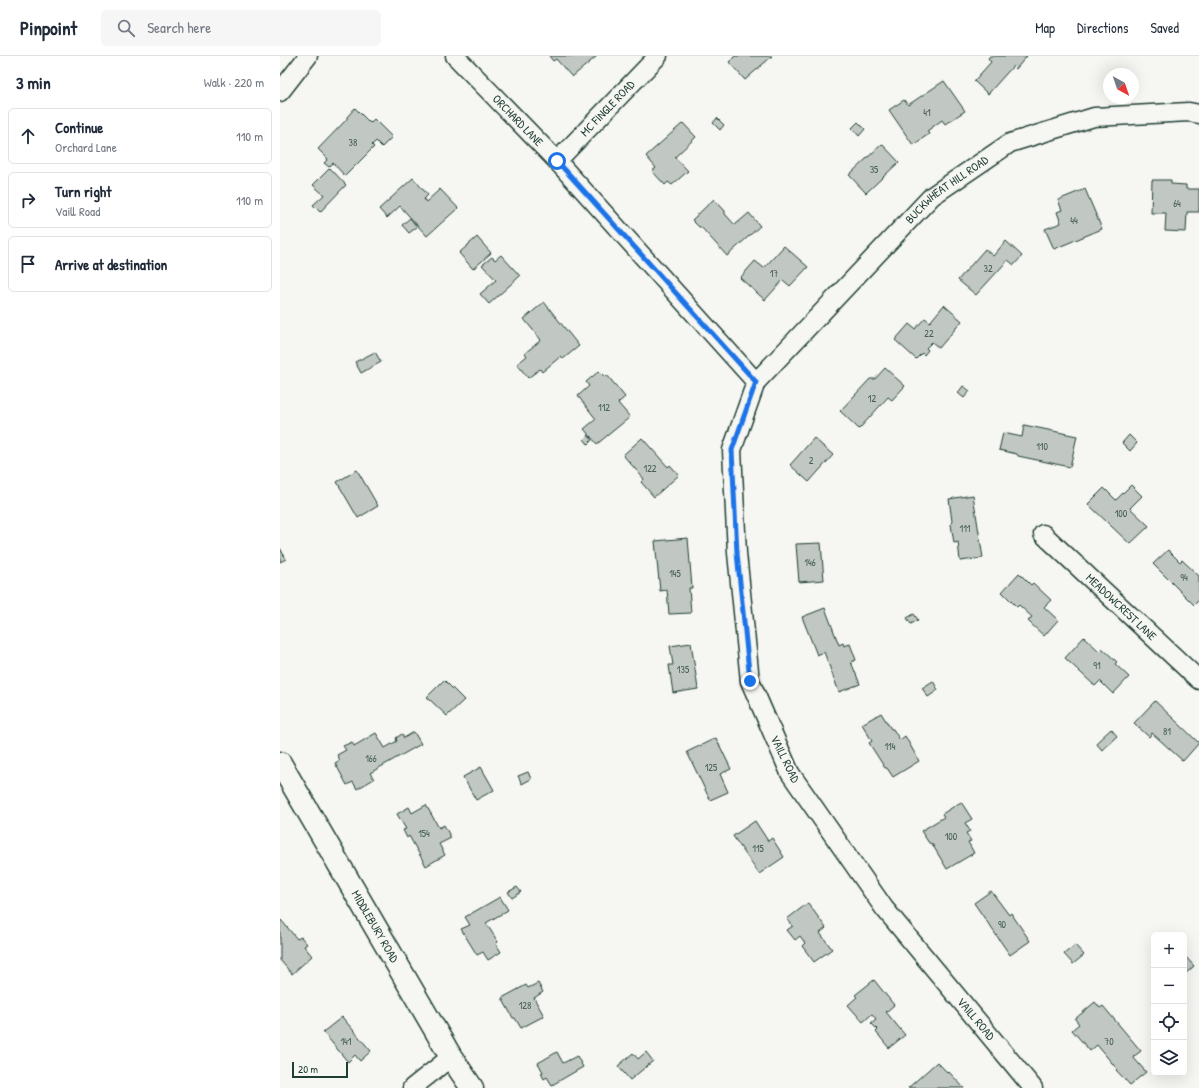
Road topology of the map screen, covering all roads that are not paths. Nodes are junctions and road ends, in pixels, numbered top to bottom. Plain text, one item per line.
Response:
1 (308, 56) edge
2 (455, 56) edge
3 (658, 56) edge
4 (280, 92) edge
5 (1199, 114) edge
6 (557, 161) junction
7 (756, 382) junction
8 (1043, 534) dead end
9 (1199, 680) edge
10 (280, 763) edge
11 (451, 1057) junction
12 (412, 1088) edge
13 (472, 1088) edge
14 (1032, 1088) edge

1 - 4 street
2 - 6 street, ORCHARD LANE
3 - 6 street, MC FINGLE ROAD
5 - 7 street, BUCKWHEAT HILL ROAD
6 - 7 street, ORCHARD LANE
7 - 14 street, VAILL ROAD
8 - 9 street, MEADOWCREST LANE
10 - 11 street, MIDDLEBURY ROAD
11 - 12 street
11 - 13 street, MIDDLEBURY ROAD

